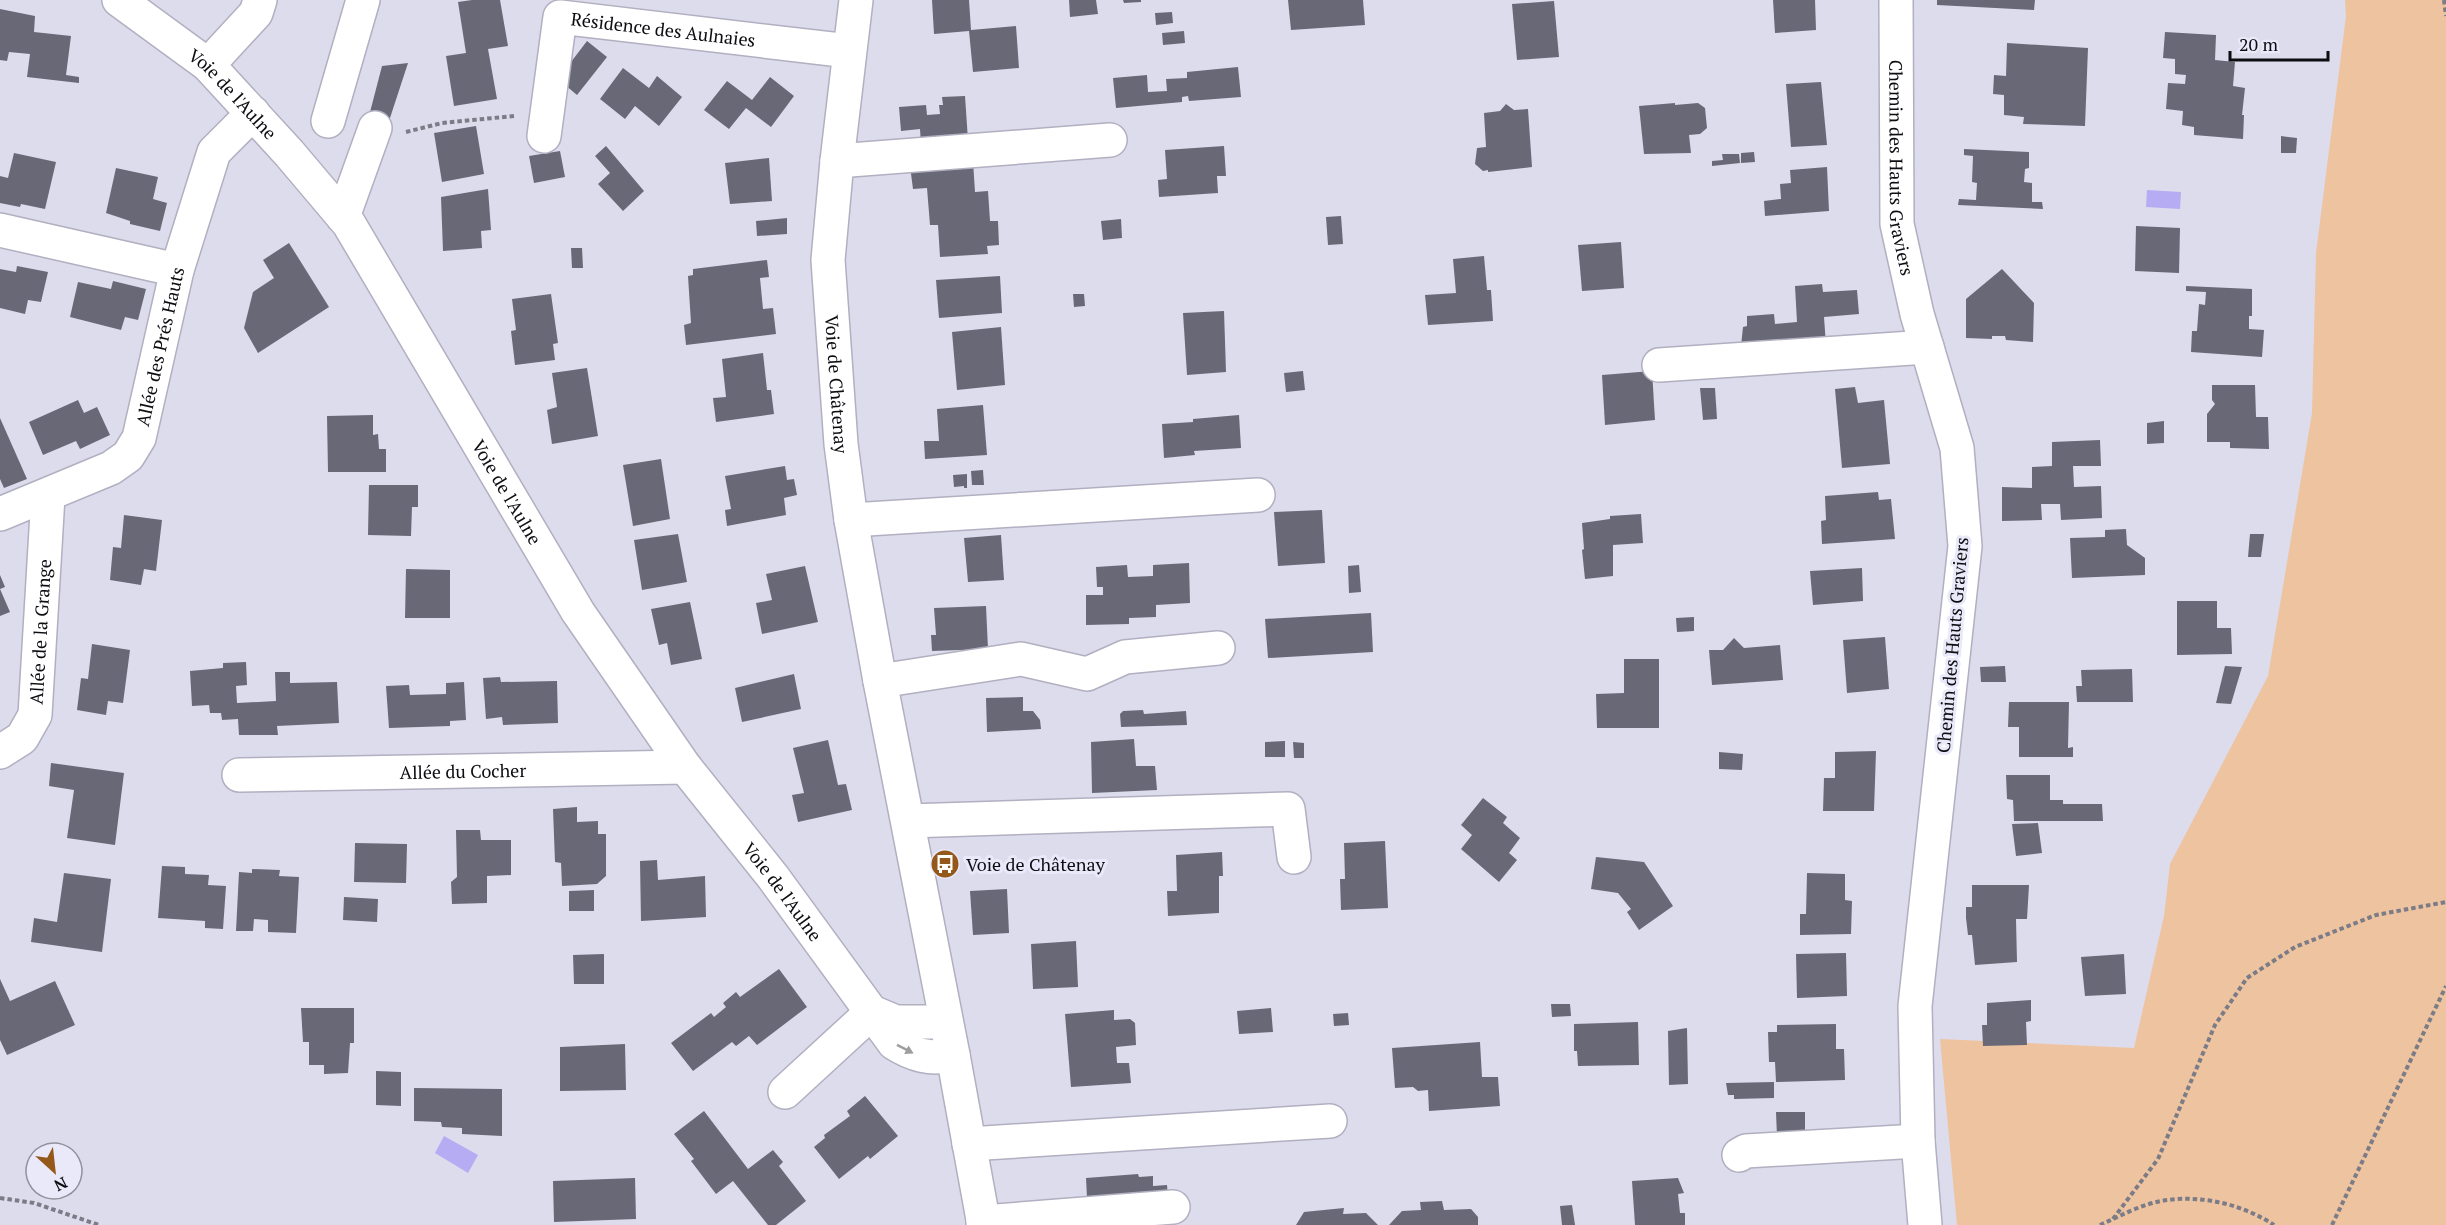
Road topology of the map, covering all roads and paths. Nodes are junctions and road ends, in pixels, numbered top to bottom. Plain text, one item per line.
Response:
1 (119, 0) edge
2 (260, 0) edge
3 (363, 0) edge
4 (856, 0) edge
5 (1896, 0) edge
6 (2444, 0) edge
7 (2446, 16) edge
8 (849, 51) junction
9 (208, 65) junction
10 (253, 113) junction
11 (328, 121) dead end
12 (546, 124) joint
13 (387, 131) joint
14 (1110, 140) dead end
15 (837, 160) junction
16 (344, 217) junction
17 (0, 230) edge
18 (177, 270) junction
19 (1927, 347) junction
20 (1659, 365) dead end
21 (1258, 495) dead end
22 (48, 496) junction
23 (0, 514) edge
24 (851, 520) junction
25 (1218, 648) dead end
26 (879, 681) junction
27 (0, 752) edge
28 (685, 768) junction
29 (239, 775) dead end
30 (908, 821) junction
31 (1294, 856) dead end
32 (2446, 902) edge
33 (2446, 986) edge
34 (872, 1012) junction
35 (946, 1022) junction
36 (953, 1055) junction
37 (785, 1092) dead end
38 (1330, 1121) dead end
39 (1918, 1142) junction
40 (969, 1144) junction
41 (1739, 1155) dead end
42 (0, 1198) edge
43 (1173, 1207) dead end
44 (2113, 1219) junction
45 (984, 1224) edge
46 (99, 1225) edge
47 (1925, 1225) edge
48 (2100, 1225) edge
49 (2274, 1225) edge
50 (2332, 1225) edge

1 - 9 street, Voie de l'Aulne
2 - 9 street
3 - 11 street
4 - 8 street, Voie de Châtenay
5 - 19 street, Chemin des Hauts Graviers
6 - 7 path
8 - 12 street, Résidence des Aulnaies
8 - 15 street, Voie de Châtenay
9 - 10 street, Voie de l'Aulne
10 - 16 street, Voie de l'Aulne
10 - 18 street, Allée des Prés Hauts
12 - 13 path
13 - 16 street
14 - 15 street
15 - 24 street, Voie de Châtenay
16 - 28 street, Voie de l'Aulne
17 - 18 street
18 - 22 street, Allée des Prés Hauts
19 - 20 street
19 - 39 street, Chemin des Hauts Graviers
21 - 24 street
22 - 23 street, Allée des Prés Hauts
22 - 27 street, Allée de la Grange
24 - 26 street, Voie de Châtenay
25 - 26 street
26 - 30 street, Voie de Châtenay
28 - 29 street, Allée du Cocher
28 - 34 street, Voie de l'Aulne
30 - 31 street
30 - 35 street, Voie de Châtenay
32 - 44 path
33 - 50 path
34 - 35 street
34 -> 36 street, Voie de l'Aulne
34 - 37 street
35 - 36 street, Voie de Châtenay
36 - 40 street, Voie de Châtenay
38 - 40 street
39 - 41 street
39 - 47 street, Chemin des Hauts Graviers
40 - 45 street, Voie de Châtenay
42 - 46 path
43 - 45 street
44 - 48 path
44 - 49 path

